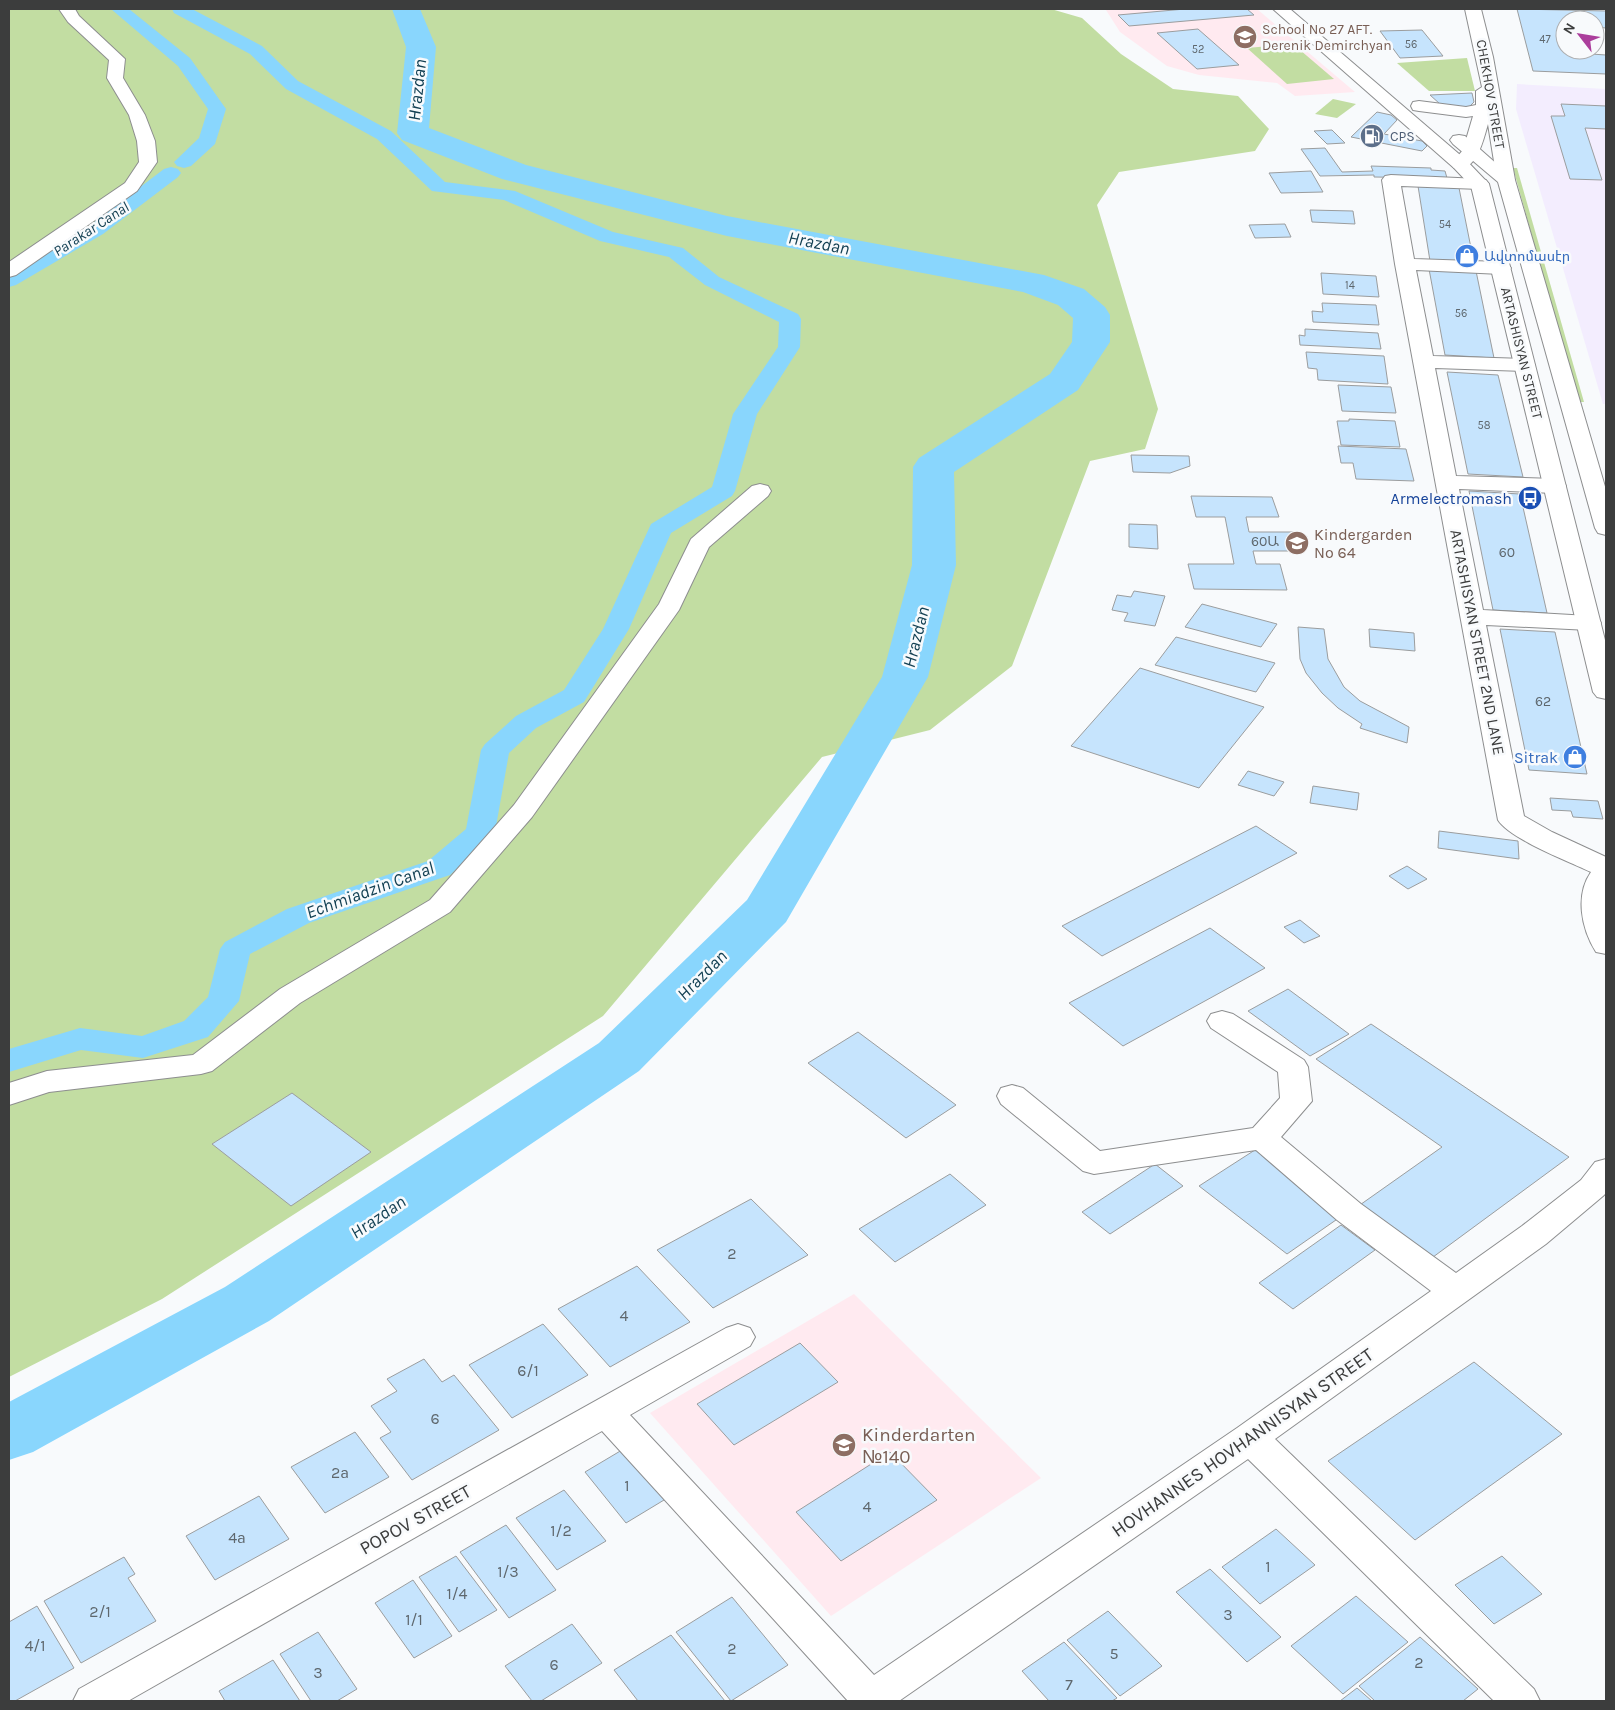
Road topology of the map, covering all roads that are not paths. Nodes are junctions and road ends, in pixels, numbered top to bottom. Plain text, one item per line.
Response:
1 (67, 9) edge
2 (1281, 9) edge
3 (1466, 9) edge
4 (1473, 9) edge
5 (1484, 109) junction
6 (1466, 157) junction
7 (1506, 180) junction
8 (1480, 184) junction
9 (1405, 264) junction
10 (1501, 268) junction
11 (9, 271) edge
12 (1425, 362) junction
13 (1525, 365) junction
14 (1448, 482) junction
15 (1555, 486) junction
16 (760, 491) dead end
17 (1606, 528) edge
18 (1472, 617) junction
19 (1589, 623) junction
20 (1606, 692) edge
21 (1606, 869) edge
22 (1606, 945) edge
23 (1222, 1021) dead end
24 (9, 1094) edge
25 (1012, 1096) dead end
26 (1262, 1138) junction
27 (1606, 1170) edge
28 (1456, 1291) junction
29 (738, 1337) dead end
30 (606, 1412) junction
31 (1250, 1438) junction
32 (869, 1700) edge
33 (93, 1701) edge
34 (1520, 1701) edge

1 - 11 street
2 - 6 street
3 - 5 street, CHEKHOV STREET
4 - 7 street, CHEKHOV STREET
5 - 6 street, CHEKHOV STREET
5 - 6 street
6 - 7 street
6 - 8 street
7 - 17 street, ARTASHISYAN STREET
8 - 9 street, ARTASHISYAN STREET 2ND LANE
8 - 10 street, ARTASHISYAN STREET
9 - 10 street
9 - 12 street, ARTASHISYAN STREET 2ND LANE
10 - 13 street, ARTASHISYAN STREET
12 - 13 street
12 - 14 street, ARTASHISYAN STREET 2ND LANE
13 - 15 street, ARTASHISYAN STREET
14 - 15 street
14 - 18 street, ARTASHISYAN STREET 2ND LANE
15 - 19 street, ARTASHISYAN STREET
16 - 24 street
18 - 19 street
18 - 21 street, ARTASHISYAN STREET 2ND LANE
19 - 20 street, ARTASHISYAN STREET
21 - 22 street
23 - 26 street
25 - 26 street
26 - 28 street
27 - 28 street, HOVHANNES HOVHANNISYAN STREET
28 - 31 street, HOVHANNES HOVHANNISYAN STREET
29 - 30 street, POPOV STREET
30 - 32 street
30 - 33 street, POPOV STREET
31 - 32 street, HOVHANNES HOVHANNISYAN STREET
31 - 34 street

